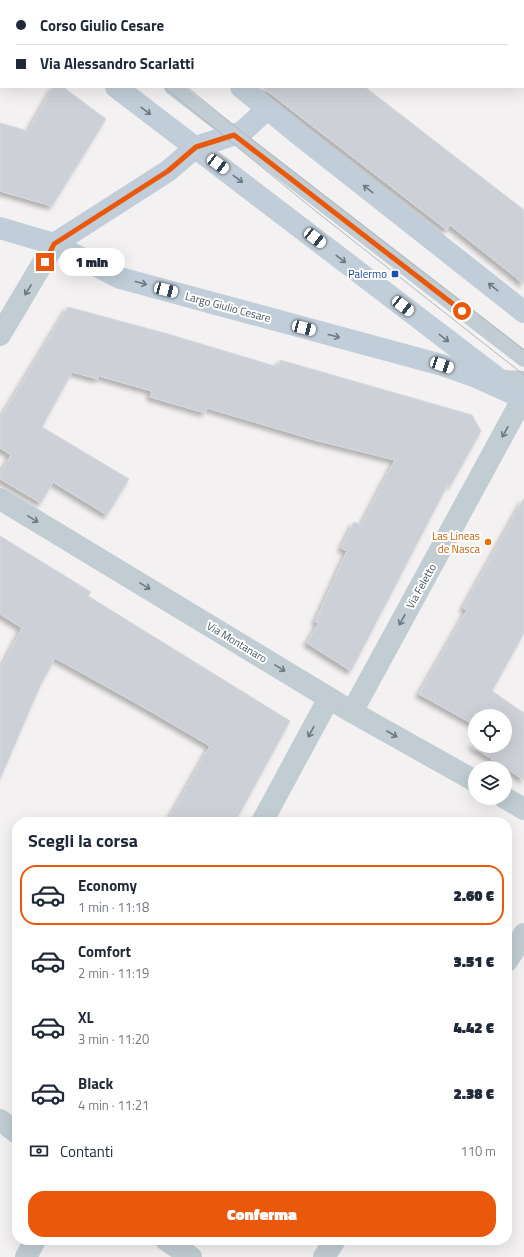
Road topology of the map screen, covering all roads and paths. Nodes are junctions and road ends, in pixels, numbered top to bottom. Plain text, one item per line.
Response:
1 (117, 88) edge
2 (173, 88) edge
3 (242, 88) edge
4 (267, 109) junction
5 (234, 135) junction
6 (196, 147) junction
7 (0, 228) edge
8 (54, 244) junction
9 (524, 312) edge
10 (0, 335) edge
11 (524, 359) edge
12 (486, 377) junction
13 (524, 393) edge
14 (0, 499) edge
15 (329, 698) junction
16 (352, 712) junction
17 (468, 777) edge
18 (512, 802) edge
19 (524, 809) edge
20 (265, 817) edge
21 (524, 934) edge
22 (512, 953) edge
23 (0, 1120) edge
24 (12, 1129) edge
25 (32, 1245) edge
26 (173, 1245) edge
27 (332, 1245) edge
28 (26, 1257) edge
29 (191, 1257) edge
30 (324, 1257) edge

1 -> 6 main road, Largo Giulio Cesare
2 - 5 lane
3 - 4 main road
4 - 5 main road
9 -> 4 main road
5 - 6 main road
5 - 11 lane
6 - 8 main road
6 -> 12 main road, Largo Giulio Cesare
7 - 8 main road, Largo Giulio Cesare
8 -> 10 street
8 -> 12 main road, Largo Giulio Cesare
12 - 13 main road, Largo Giulio Cesare
13 -> 16 street, Via Feletto
14 -> 15 street, Via Montanaro
15 - 16 street, Via Montanaro
15 -> 20 street
16 -> 17 street, Via Montanaro
18 - 19 street
21 - 22 street
23 - 24 street
25 - 28 street
26 - 29 street
27 - 30 street

